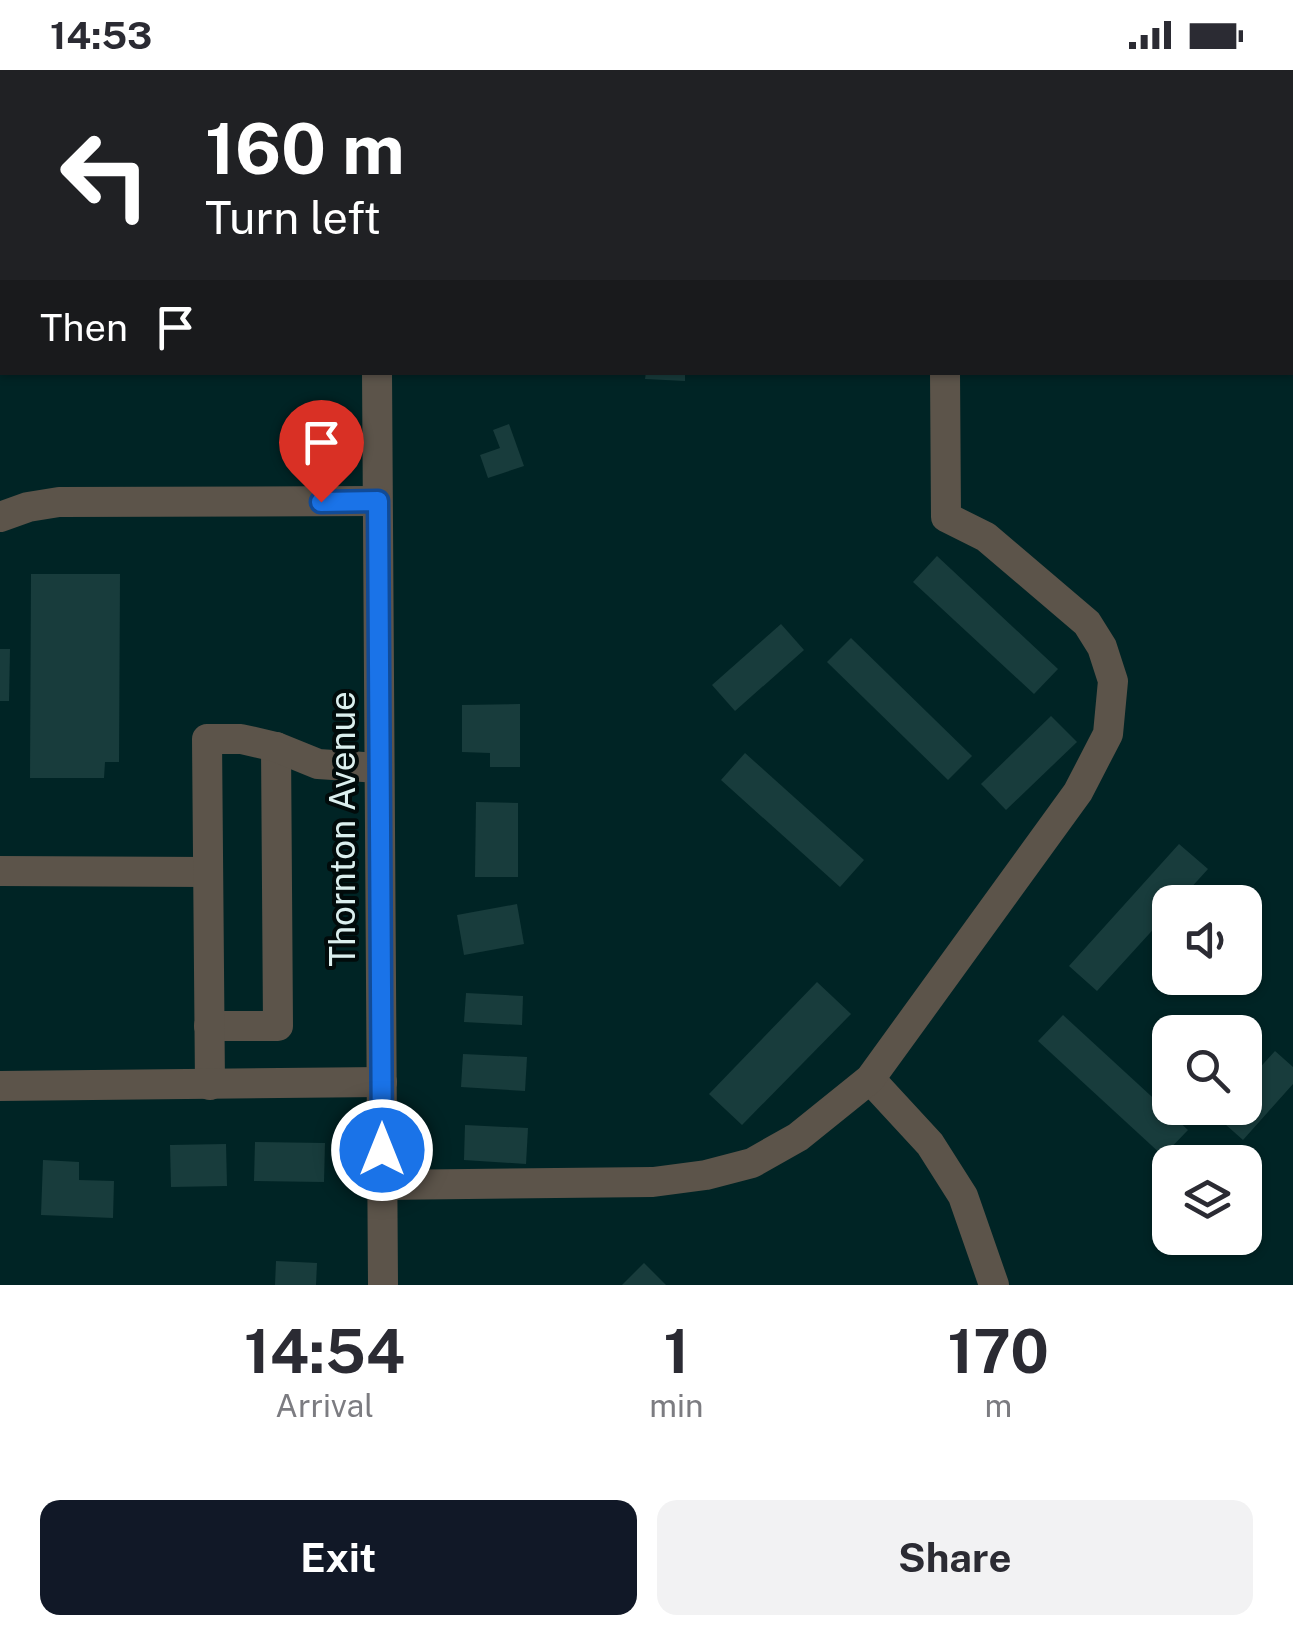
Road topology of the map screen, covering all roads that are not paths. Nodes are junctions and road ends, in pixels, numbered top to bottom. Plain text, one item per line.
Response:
1 (376, 375) edge
2 (945, 375) edge
3 (378, 501) junction
4 (0, 517) edge
5 (276, 747) junction
6 (380, 768) junction
7 (0, 871) edge
8 (208, 872) junction
9 (209, 1026) junction
10 (870, 1079) junction
11 (382, 1082) junction
12 (210, 1085) junction
13 (0, 1086) edge
14 (382, 1185) junction
15 (383, 1285) edge
16 (994, 1285) edge

1 - 3 street, Thornton Avenue
2 - 10 street
3 - 4 street
3 - 6 street, Thornton Avenue
5 - 6 street
5 - 8 street
5 - 9 street
6 - 11 street, Thornton Avenue
7 - 8 street
8 - 9 street
9 - 12 street
10 - 14 street
10 - 16 street
11 - 12 street
11 - 14 street, Thornton Avenue
12 - 13 street
14 - 15 street, Thornton Avenue

